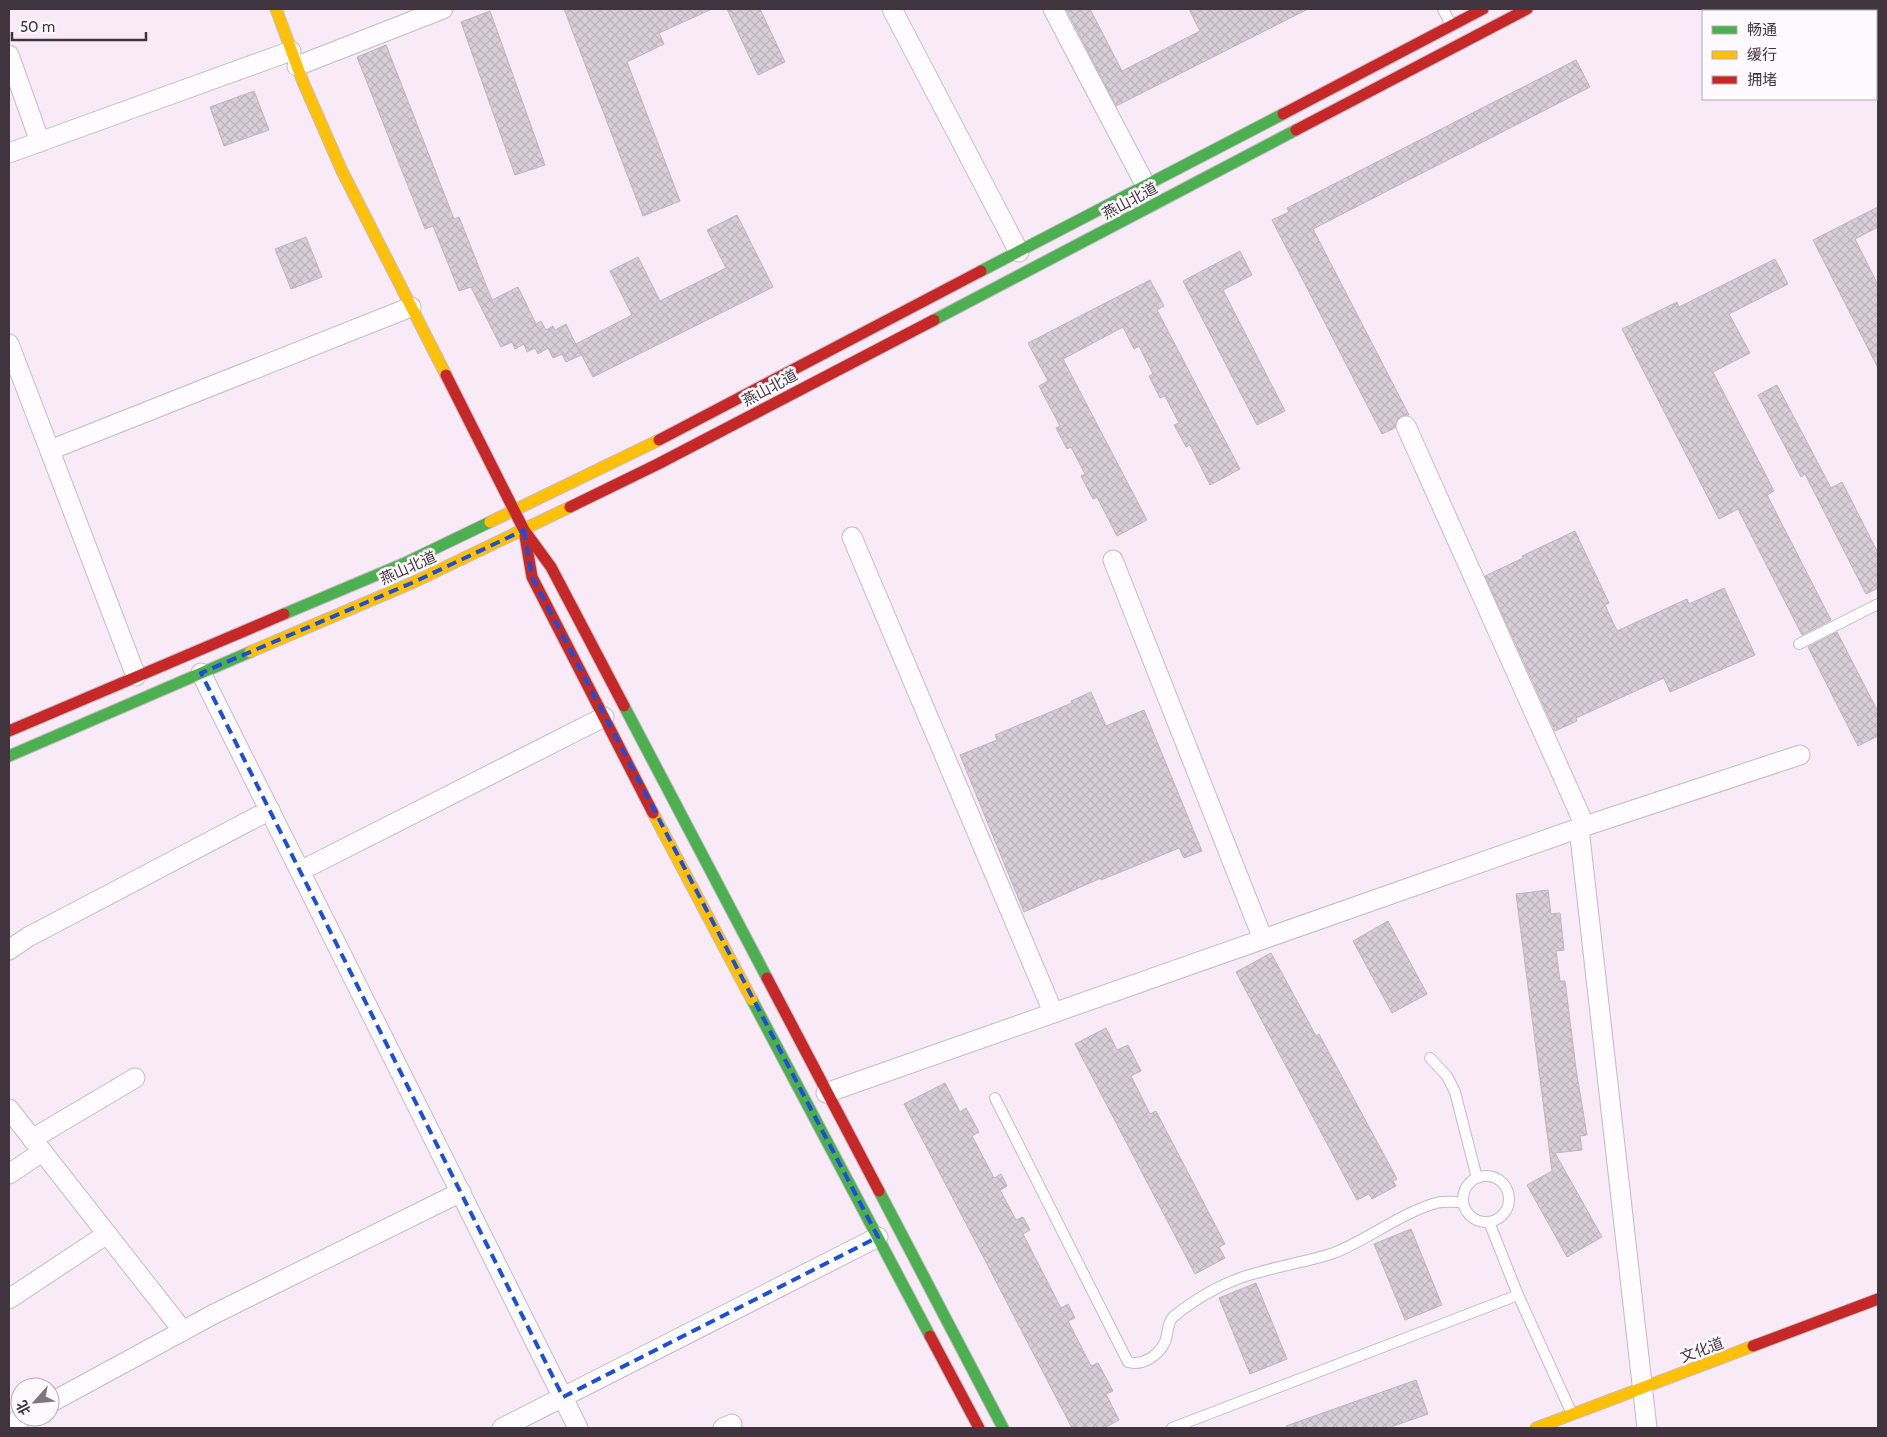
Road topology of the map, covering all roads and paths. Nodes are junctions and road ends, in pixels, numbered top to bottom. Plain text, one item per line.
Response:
1 (276, 9) edge
2 (443, 9) edge
3 (892, 9) edge
4 (1053, 9) edge
5 (1443, 9) edge
6 (1483, 9) edge
7 (1527, 9) edge
8 (1451, 26) junction
9 (9, 55) edge
10 (294, 58) junction
11 (40, 142) junction
12 (9, 153) edge
13 (1146, 186) junction
14 (1019, 252) junction
15 (411, 307) junction
16 (9, 344) edge
17 (1406, 426) dead end
18 (50, 450) junction
19 (514, 511) junction
20 (524, 530) junction
21 (852, 537) dead end
22 (1113, 560) dead end
23 (1878, 604) edge
24 (1799, 644) dead end
25 (201, 673) junction
26 (136, 676) junction
27 (604, 717) junction
28 (9, 731) edge
29 (1800, 755) dead end
30 (9, 756) edge
31 (270, 810) junction
32 (1582, 827) junction
33 (300, 871) junction
34 (1263, 939) junction
35 (9, 950) edge
36 (1053, 1012) junction
37 (1430, 1058) dead end
38 (135, 1078) dead end
39 (826, 1093) junction
40 (995, 1098) dead end
41 (9, 1110) edge
42 (37, 1145) junction
43 (9, 1174) edge
44 (1477, 1178) junction
45 (461, 1192) junction
46 (1463, 1202) junction
47 (1489, 1222) junction
48 (107, 1234) junction
49 (878, 1237) junction
50 (1518, 1295) junction
51 (9, 1299) edge
52 (1878, 1300) edge
53 (183, 1331) junction
54 (1644, 1388) junction
55 (563, 1397) junction
56 (60, 1398) edge
57 (1572, 1415) junction
58 (502, 1428) edge
59 (578, 1428) edge
60 (979, 1428) edge
61 (1003, 1428) edge
62 (1172, 1428) edge
63 (1536, 1428) edge
64 (1648, 1428) edge

1 - 10 main road
2 - 10 street
3 - 14 street
4 - 13 street
5 - 8 lane
6 - 8 main road, 燕山北道
7 - 20 main road, 燕山北道
8 - 13 main road, 燕山北道
9 - 11 street
10 - 11 street
10 - 15 main road
11 - 12 street
13 - 14 main road, 燕山北道
14 - 19 main road, 燕山北道
15 - 18 street
15 - 19 main road
16 - 18 street
17 - 32 street
18 - 26 street
19 - 20 main road
19 - 26 main road, 燕山北道
20 - 25 main road, 燕山北道
20 - 27 main road
20 - 39 main road
21 - 36 street
22 - 34 street
23 - 24 lane
25 - 30 main road, 燕山北道
25 - 31 street
26 - 28 main road, 燕山北道
27 - 33 street
27 - 49 main road
29 - 32 street
31 - 33 street
31 - 35 street
32 - 34 street
32 - 54 street
33 - 45 street
34 - 36 street
36 - 39 street
37 - 44 lane
38 - 42 street
39 - 61 main road
40 - 46 lane
41 - 42 street
42 - 43 street
42 - 48 street
44 - 46 lane
44 - 47 lane
45 - 53 street
45 - 55 street
46 - 47 lane
47 - 50 lane
48 - 51 street
48 - 53 street
49 - 55 street
49 - 60 main road
50 - 57 lane
50 - 62 lane
52 - 54 main road, 文化道
53 - 56 street
54 - 57 main road, 文化道
54 - 64 street
55 - 58 street
55 - 59 street
57 - 63 main road, 文化道

